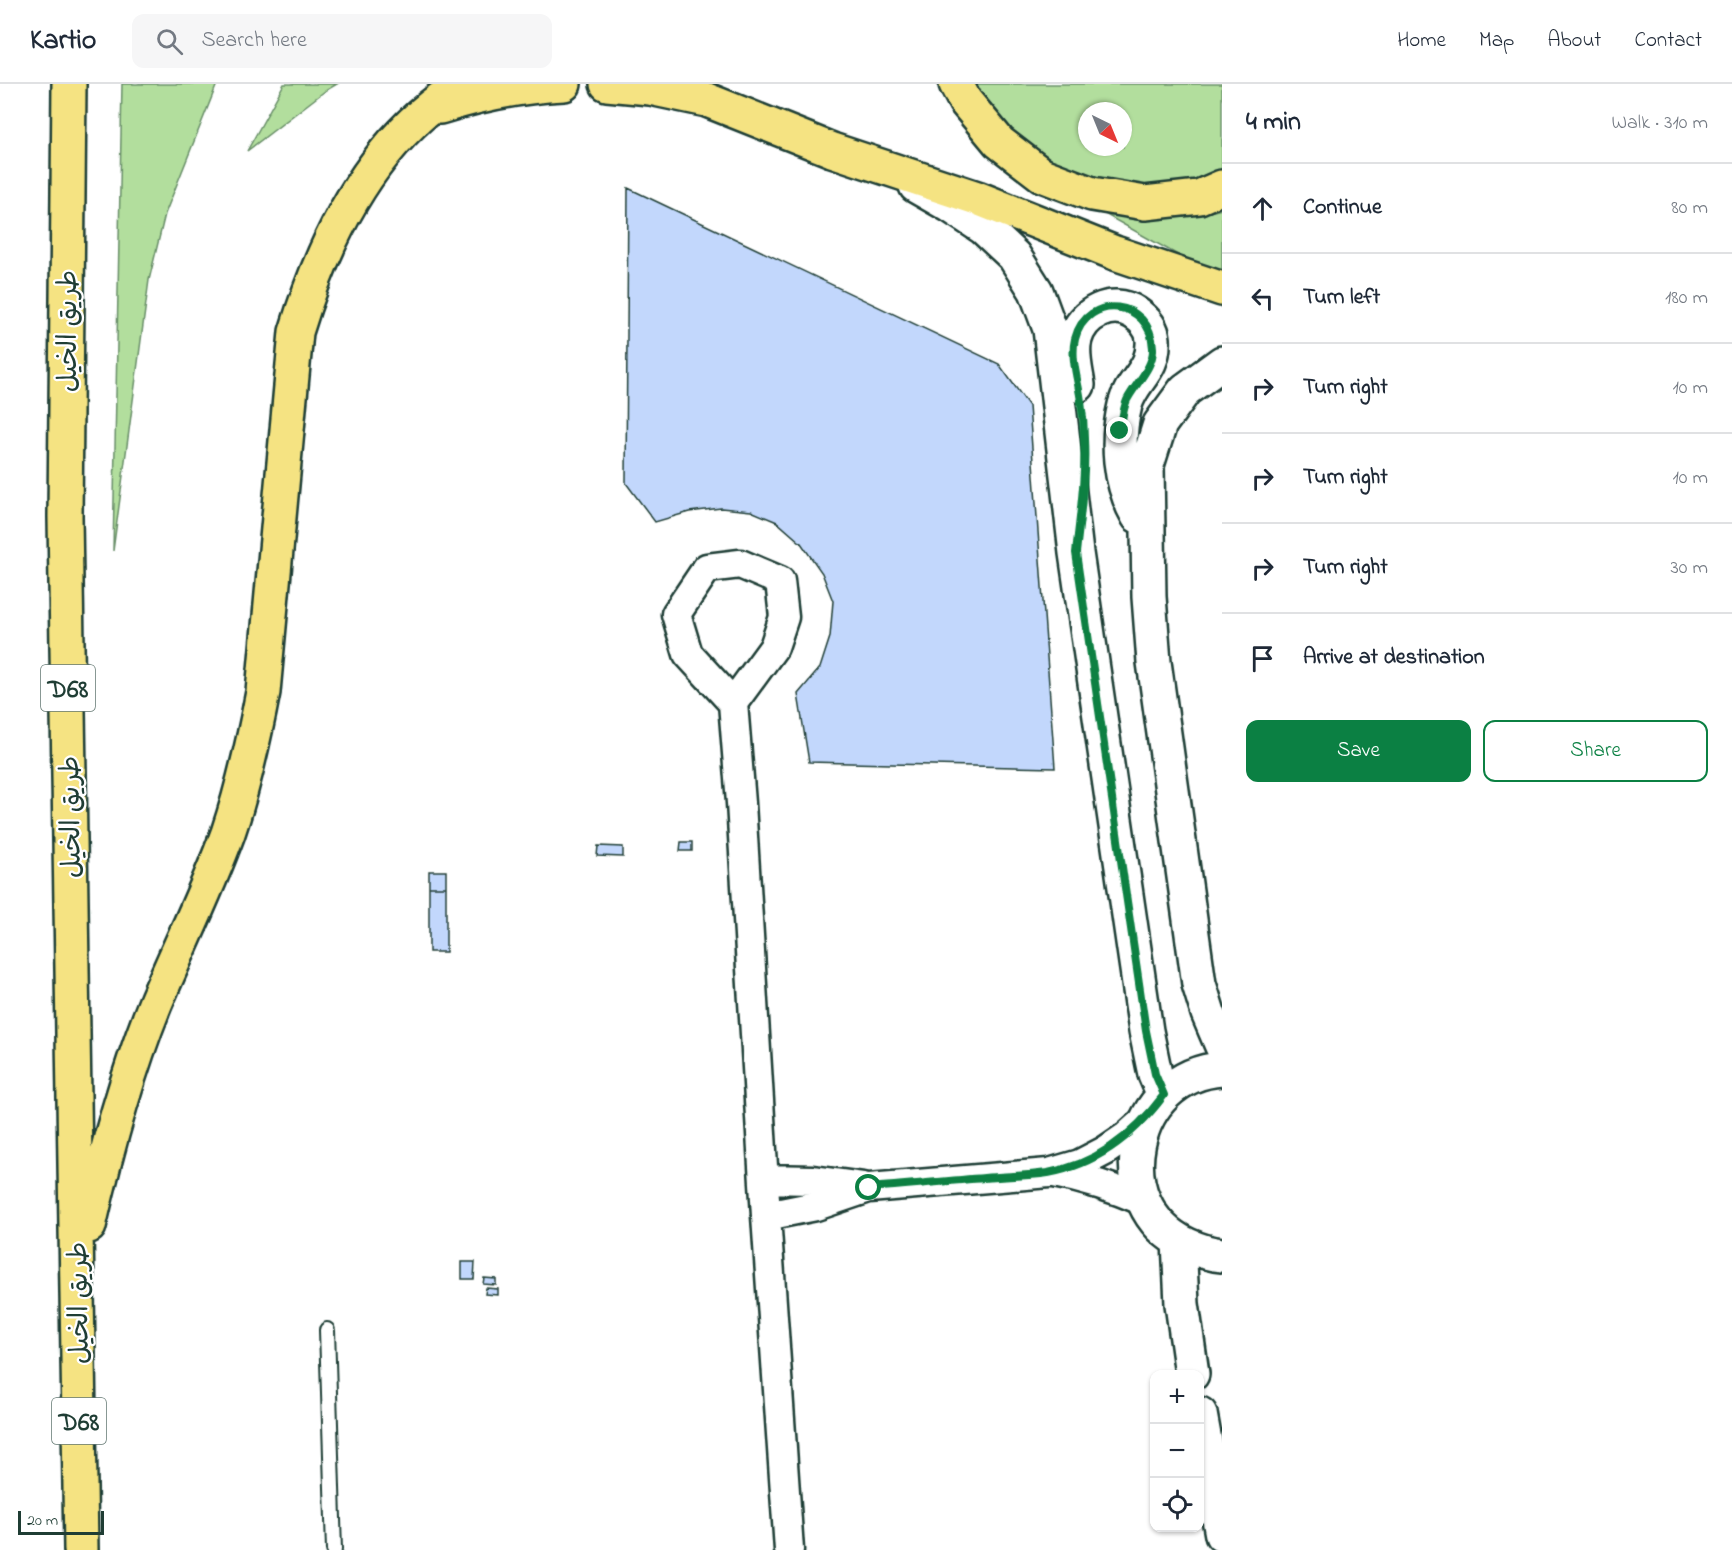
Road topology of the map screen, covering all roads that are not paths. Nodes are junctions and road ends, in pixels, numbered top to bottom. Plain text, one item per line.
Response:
1 (69, 84) edge
2 (463, 84) edge
3 (564, 84) edge
4 (607, 84) edge
5 (956, 84) edge
6 (421, 113) junction
7 (832, 150) junction
8 (1222, 187) edge
9 (1222, 289) edge
10 (1222, 363) edge
11 (1148, 533) junction
12 (1076, 553) junction
13 (733, 703) junction
14 (1222, 1046) edge
15 (1222, 1069) edge
16 (1155, 1106) junction
17 (1049, 1173) junction
18 (764, 1179) junction
19 (869, 1188) junction
20 (1144, 1202) junction
21 (766, 1216) junction
22 (1179, 1241) junction
23 (1222, 1255) edge
24 (77, 1293) junction
25 (327, 1330) dead end
26 (1191, 1370) edge
27 (1202, 1424) edge
28 (1222, 1535) edge
29 (81, 1550) edge
30 (334, 1550) edge
31 (789, 1550) edge

1 - 24 highway, طريق الخيل / D68
2 - 6 highway
3 - 6 highway
4 - 7 highway
5 - 8 highway
6 - 24 highway
7 - 9 highway
7 - 12 street
10 - 11 street
11 - 12 street
11 - 14 street
12 - 16 street
13 - 13 street
13 - 18 street
15 - 16 street
16 - 17 street
16 - 20 street
17 - 19 street
17 - 20 street
18 - 19 street
18 - 21 street
19 - 21 street
20 - 22 street
21 - 31 street
22 - 23 street
22 - 26 street
24 - 29 highway, طريق الخيل / D68
25 - 30 lane
27 - 28 street

